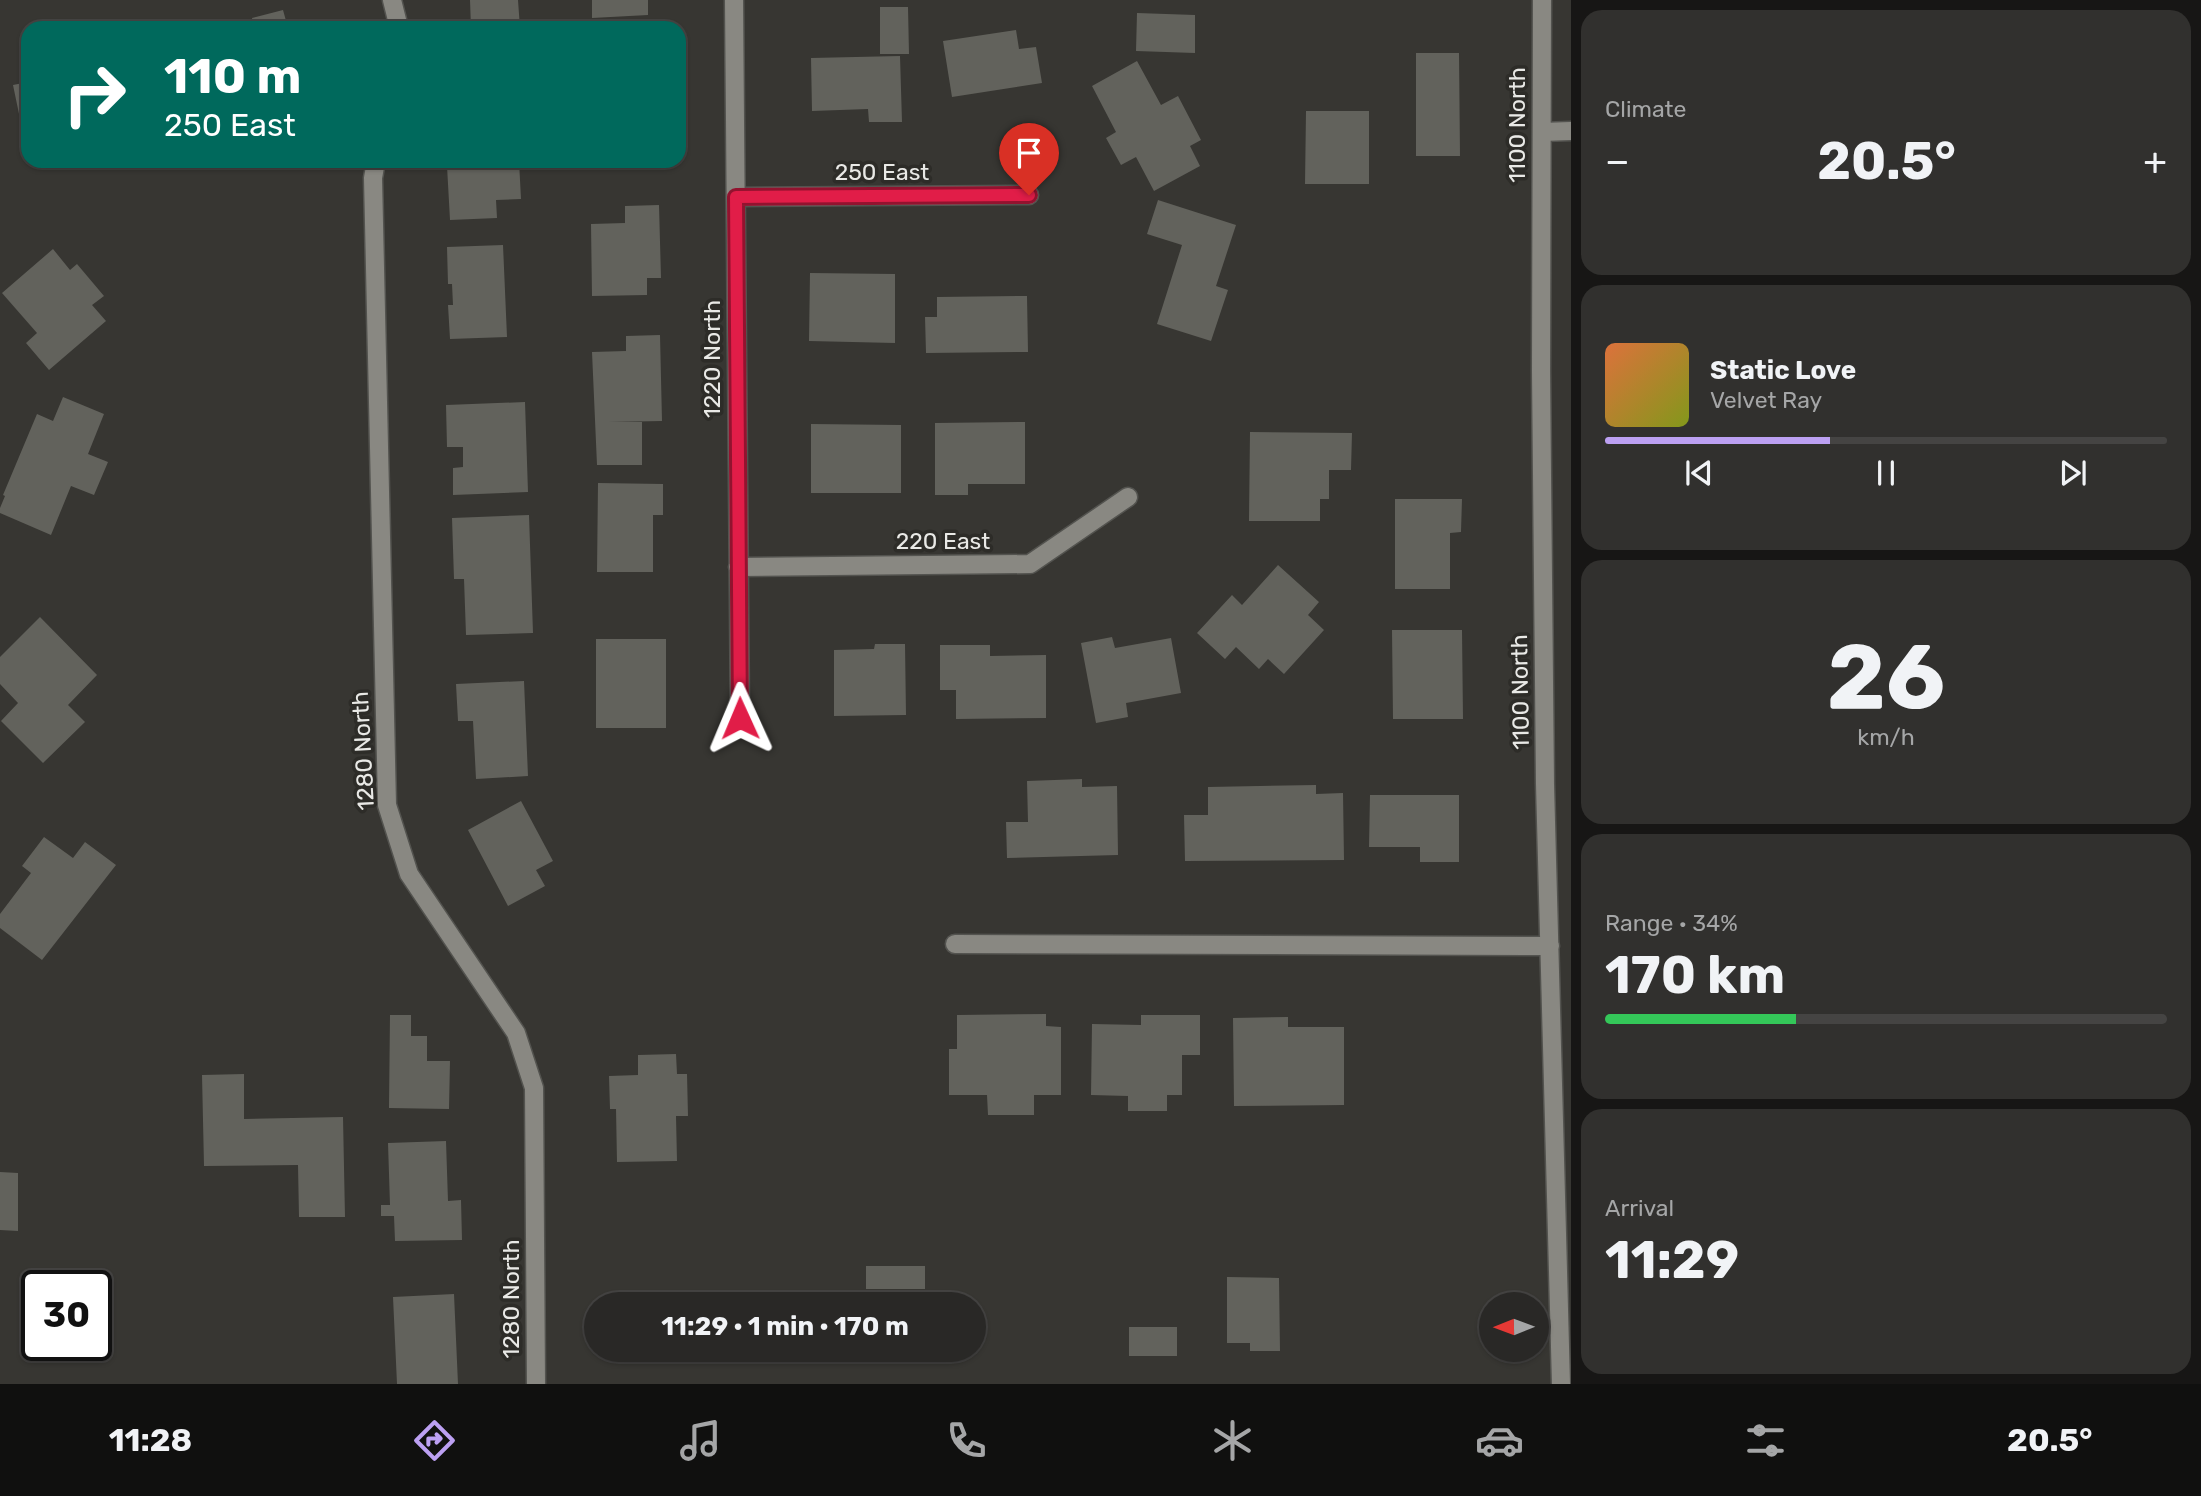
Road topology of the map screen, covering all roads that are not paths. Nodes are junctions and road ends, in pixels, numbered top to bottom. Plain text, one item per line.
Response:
1 (392, 0) edge
2 (734, 0) edge
3 (1542, 0) edge
4 (397, 21) edge
5 (1571, 131) edge
6 (1542, 132) junction
7 (375, 168) edge
8 (1029, 195) dead end
9 (736, 197) junction
10 (1128, 497) dead end
11 (738, 567) junction
12 (740, 718) dead end
13 (955, 944) dead end
14 (1550, 946) junction
15 (536, 1384) edge
16 (1561, 1384) edge

1 - 4 street
2 - 9 street, 1220 North
3 - 6 street, 1100 North
5 - 6 street
6 - 14 street, 1100 North
7 - 15 street, 1280 North
8 - 9 street, 250 East
9 - 11 street, 1220 North
10 - 11 street, 220 East
11 - 12 street, 1220 North
13 - 14 street
14 - 16 street, 1100 North

